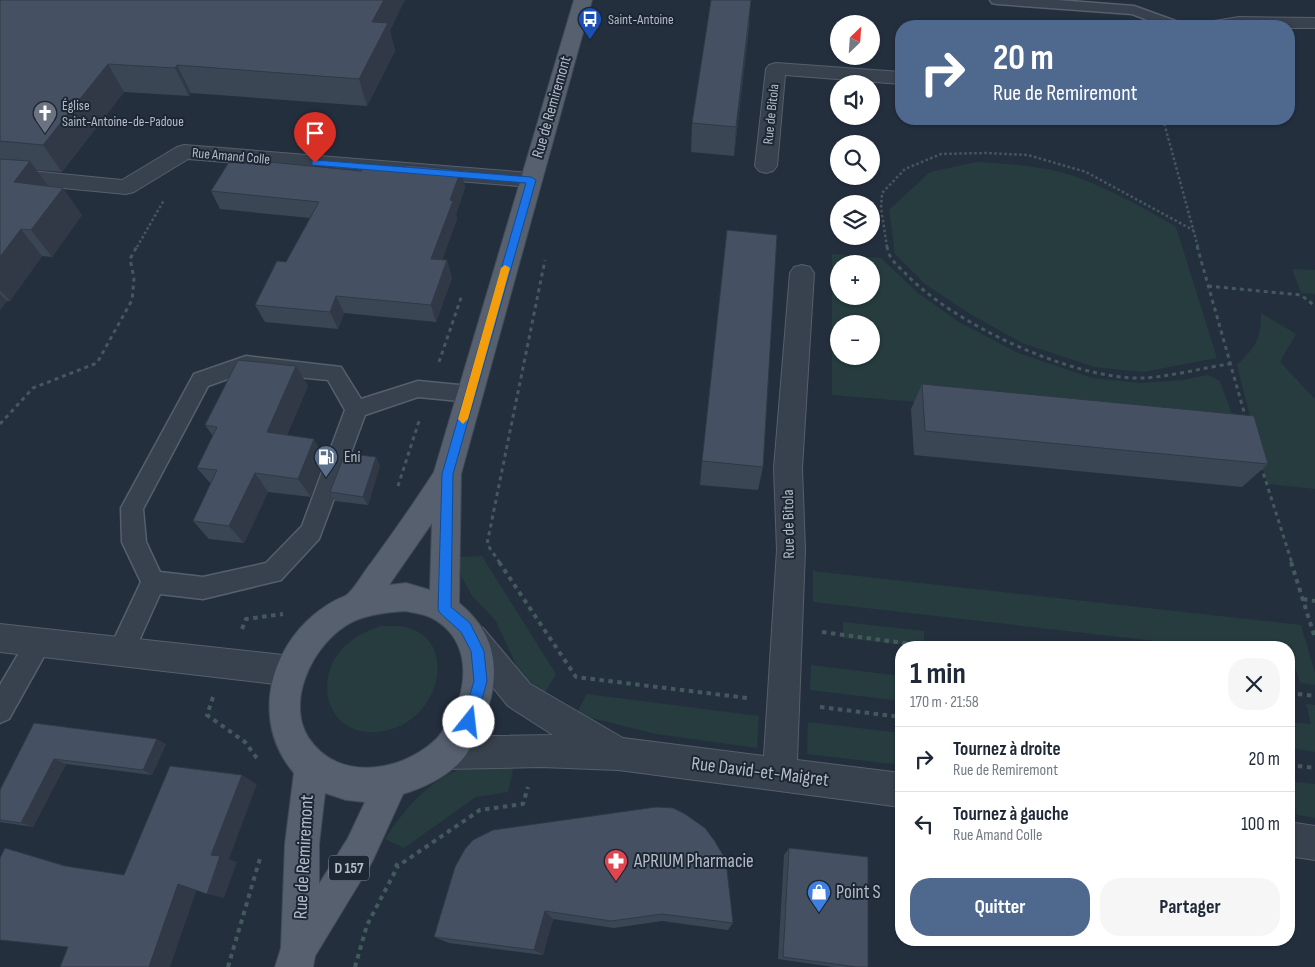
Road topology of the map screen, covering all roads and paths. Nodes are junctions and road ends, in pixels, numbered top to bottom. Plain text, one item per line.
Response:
1 (583, 0) edge
2 (997, 0) edge
3 (1160, 20) edge
4 (1295, 23) edge
5 (1315, 23) edge
6 (895, 78) edge
7 (1165, 125) edge
8 (184, 152) junction
9 (766, 166) dead end
10 (0, 175) edge
11 (531, 180) junction
12 (1193, 230) junction
13 (545, 258) dead end
14 (802, 274) dead end
15 (1208, 286) junction
16 (464, 289) dead end
17 (1315, 306) edge
18 (1229, 364) junction
19 (430, 388) junction
20 (470, 394) junction
21 (356, 409) junction
22 (0, 424) edge
23 (1249, 428) edge
24 (1260, 464) edge
25 (448, 474) junction
26 (395, 492) dead end
27 (154, 582) junction
28 (1303, 600) junction
29 (1315, 601) edge
30 (356, 606) junction
31 (444, 609) junction
32 (286, 614) dead end
33 (242, 627) dead end
34 (787, 627) junction
35 (0, 638) edge
36 (472, 638) junction
37 (1315, 638) edge
38 (40, 642) junction
39 (895, 643) edge
40 (121, 652) junction
41 (292, 671) junction
42 (1295, 694) edge
43 (1315, 696) edge
44 (213, 698) dead end
45 (784, 702) junction
46 (0, 710) edge
47 (895, 716) edge
48 (446, 753) junction
49 (618, 754) junction
50 (262, 764) dead end
51 (311, 766) junction
52 (1295, 766) edge
53 (1315, 768) edge
54 (780, 774) junction
55 (391, 783) junction
56 (529, 786) dead end
57 (895, 789) edge
58 (1295, 840) edge
59 (1315, 842) edge
60 (263, 850) dead end
61 (391, 863) dead end
62 (398, 866) junction
63 (296, 958) edge
64 (228, 967) edge
65 (355, 967) edge

1 - 11 main road, Rue de Remiremont
2 - 3 lane
4 - 5 street
6 - 9 street, Rue de Bitola
7 - 12 path
8 - 10 street, Rue Amand Colle
8 - 11 street, Rue Amand Colle
8 - 22 path
11 - 20 main road, Rue de Remiremont
12 - 15 path
12 - 18 path
13 - 45 path
14 - 34 street, Rue de Bitola
15 - 17 path
15 - 18 path
16 - 19 path
18 - 23 path
19 - 20 lane
19 - 21 lane
19 - 26 path
20 - 25 main road, Rue de Remiremont
21 - 27 lane
21 - 27 lane
24 - 28 path
25 - 30 main road, Rue de Remiremont
25 - 31 main road, Rue de Remiremont
27 - 40 lane
28 - 29 path
28 - 37 path
30 - 31 main road
30 - 41 main road
31 - 36 main road
32 - 33 path
34 - 39 path
34 - 45 street, Rue de Bitola
35 - 38 street
36 - 48 main road
36 - 49 street, Rue David-et-Maigret
38 - 40 street
38 - 46 lane
40 - 41 street
41 - 51 main road
42 - 43 path
44 - 50 path
45 - 47 path
45 - 54 street, Rue de Bitola
48 - 49 street, Rue David-et-Maigret
48 - 55 main road
49 - 54 street, Rue David-et-Maigret
51 - 55 main road
51 - 63 main road, Rue de Remiremont / D 157
52 - 53 path
54 - 57 street, Rue David-et-Maigret
55 - 63 main road, Rue de Remiremont / D 157
56 - 62 path
58 - 59 street
60 - 64 path
61 - 62 path
62 - 65 path

